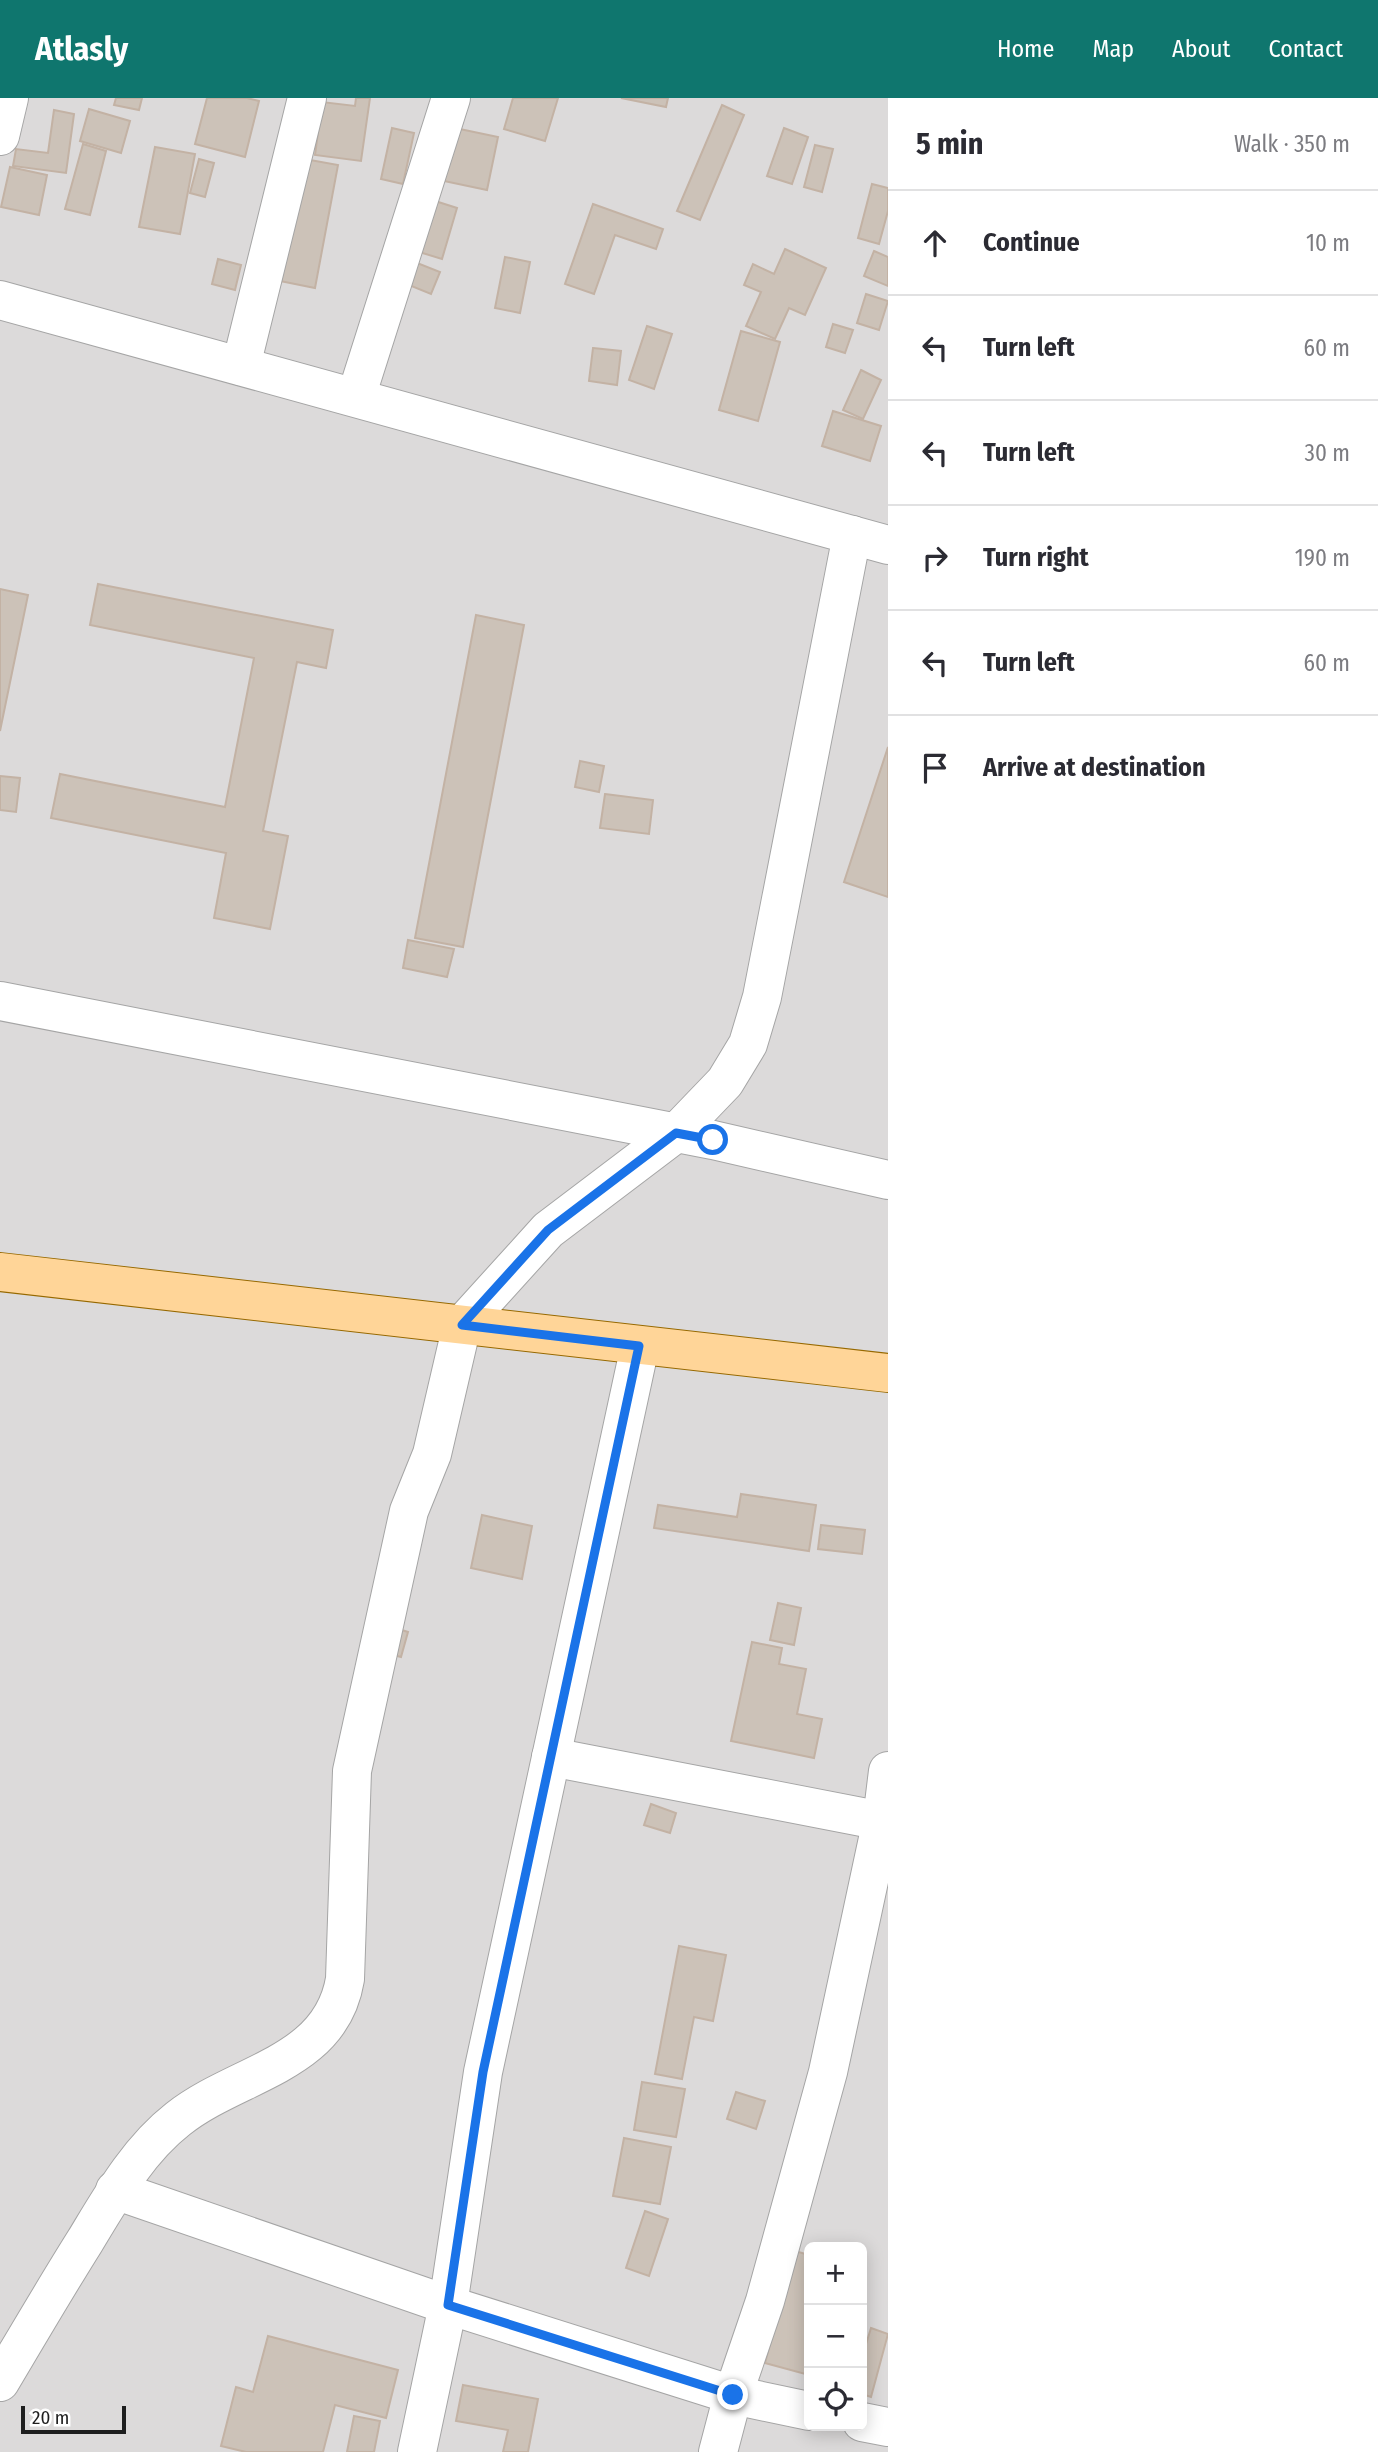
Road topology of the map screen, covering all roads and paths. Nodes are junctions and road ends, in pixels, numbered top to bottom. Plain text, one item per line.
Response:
1 (9, 98) edge
2 (307, 98) edge
3 (451, 98) edge
4 (0, 136) edge
5 (0, 300) edge
6 (241, 366) junction
7 (356, 397) junction
8 (852, 535) junction
9 (888, 545) edge
10 (0, 1001) edge
11 (676, 1133) junction
12 (888, 1180) edge
13 (0, 1272) edge
14 (462, 1325) junction
15 (639, 1346) junction
16 (888, 1373) edge
17 (551, 1756) junction
18 (888, 1771) edge
19 (885, 1821) edge
20 (115, 2190) junction
21 (448, 2305) junction
22 (0, 2382) edge
23 (733, 2395) junction
24 (804, 2410) edge
25 (867, 2423) edge
26 (888, 2427) edge
27 (417, 2452) edge
28 (718, 2452) edge

1 - 4 street
2 - 6 street
3 - 7 street
5 - 6 street
6 - 7 street
7 - 8 street
8 - 9 street
8 - 11 street
10 - 11 street
11 - 12 street
11 - 14 street
13 - 14 main road
14 - 15 main road
14 - 20 street
15 - 16 main road
15 - 17 street
17 - 19 street
17 - 21 street
18 - 19 street
19 - 23 street
20 - 21 street
20 - 22 street
21 - 23 street
21 - 27 street
23 - 24 street
23 - 28 street
25 - 26 street

